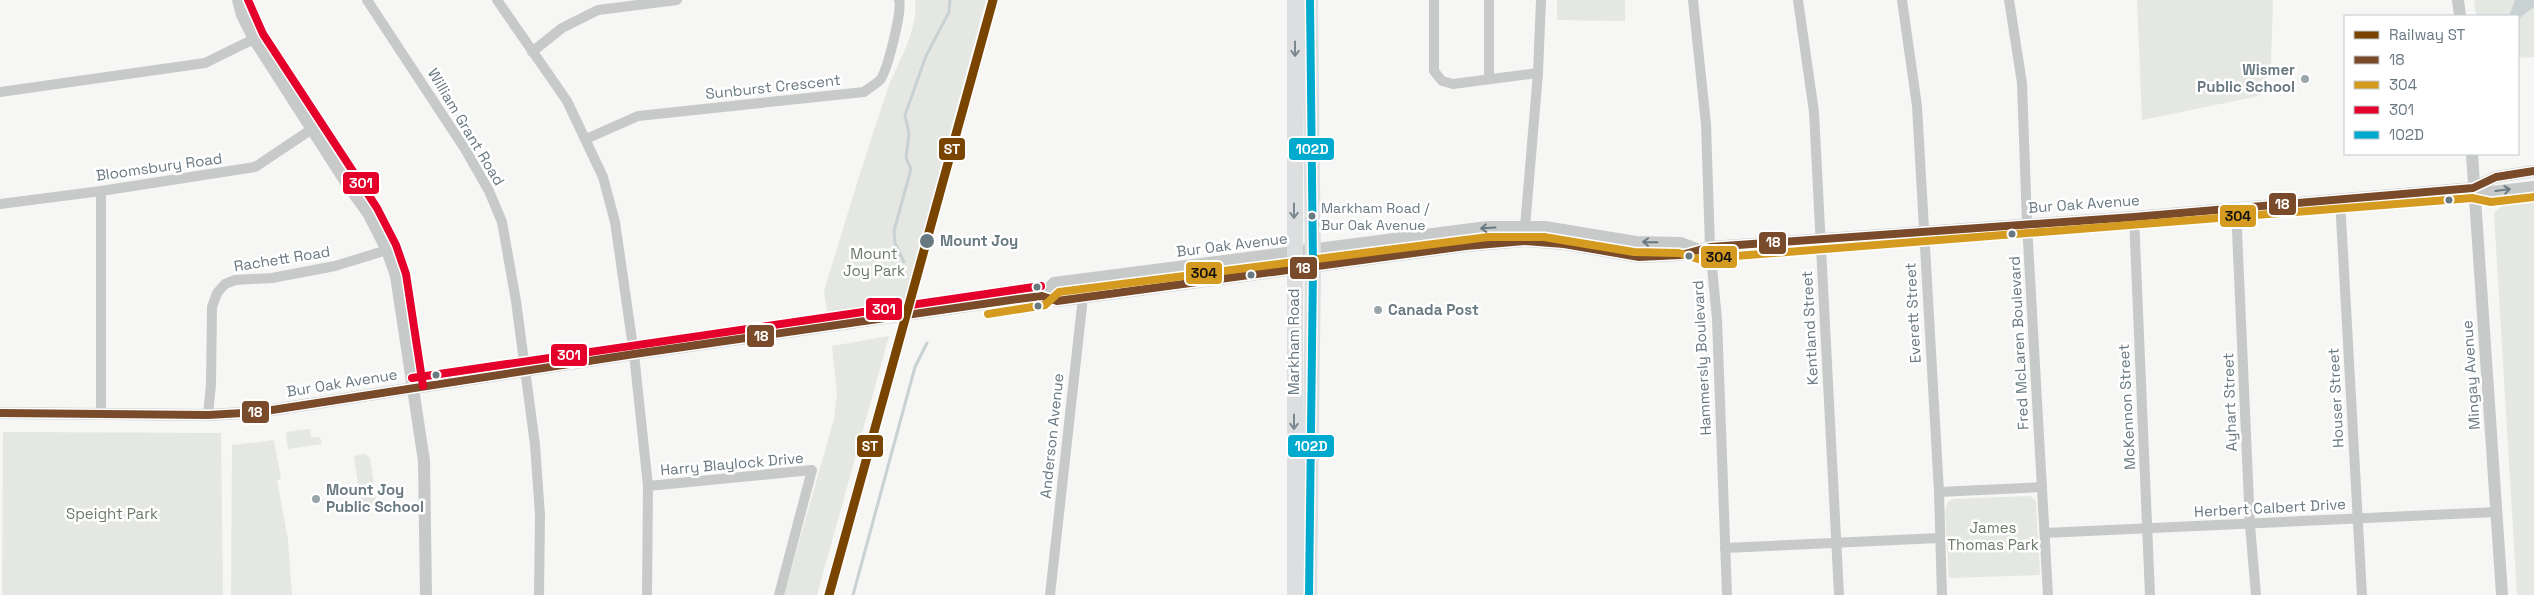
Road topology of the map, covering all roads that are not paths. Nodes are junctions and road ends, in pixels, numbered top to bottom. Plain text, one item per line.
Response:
1 (238, 0) edge
2 (367, 0) edge
3 (497, 0) edge
4 (677, 0) edge
5 (899, 0) edge
6 (1309, 0) edge
7 (1434, 0) edge
8 (1489, 0) edge
9 (1541, 0) edge
10 (1692, 0) edge
11 (1798, 0) edge
12 (1902, 0) edge
13 (2009, 0) edge
14 (2458, 0) edge
15 (2460, 15) edge
16 (254, 39) junction
17 (532, 52) junction
18 (1538, 73) junction
19 (1490, 79) junction
20 (0, 92) edge
21 (312, 129) junction
22 (586, 139) junction
23 (2472, 155) edge
24 (2534, 171) edge
25 (2534, 187) edge
26 (2473, 188) junction
27 (101, 192) junction
28 (2340, 199) junction
29 (0, 204) edge
30 (2236, 208) junction
31 (2134, 216) junction
32 (2027, 224) junction
33 (1525, 227) junction
34 (1924, 231) junction
35 (1821, 239) junction
36 (1703, 248) junction
37 (387, 250) junction
38 (1313, 258) junction
39 (1293, 261) junction
40 (1085, 280) junction
41 (1042, 296) junction
42 (1083, 298) junction
43 (634, 354) junction
44 (524, 371) junction
45 (413, 388) junction
46 (0, 413) edge
47 (101, 414) junction
48 (208, 415) junction
49 (648, 486) junction
50 (2042, 487) junction
51 (1939, 492) junction
52 (2496, 512) junction
53 (2357, 519) junction
54 (2250, 525) junction
55 (2148, 529) junction
56 (2045, 533) junction
57 (1940, 538) junction
58 (1836, 543) junction
59 (1725, 548) junction
60 (426, 595) edge
61 (539, 595) edge
62 (648, 595) edge
63 (779, 595) edge
64 (1050, 595) edge
65 (1295, 595) edge
66 (1309, 595) edge
67 (1728, 595) edge
68 (1839, 595) edge
69 (1942, 595) edge
70 (2048, 595) edge
71 (2150, 595) edge
72 (2256, 595) edge
73 (2362, 595) edge
74 (2502, 595) edge

1 - 16 street
2 - 44 street, William Grant Road
3 - 17 street
4 - 17 street
5 - 22 street, Sunburst Crescent
6 - 38 main road, Markham Road
6 -> 39 main road, Markham Road
7 - 19 street
8 - 19 street
9 - 18 street
10 - 36 street, Hammersly Boulevard
11 - 35 street, Kentland Street
12 - 34 street, Everett Street
13 - 32 street, Fred McLaren Boulevard
14 - 15 street
16 - 20 street
16 - 21 street
17 - 22 street
18 - 19 street
18 - 33 street
21 - 27 street, Bloomsbury Road
21 - 37 street
22 - 43 street
23 - 26 street, Mingay Avenue
24 - 26 street, Bur Oak Avenue
26 -> 25 street, Bur Oak Avenue
26 - 28 street, Bur Oak Avenue
26 - 52 street, Mingay Avenue
27 - 29 street, Bloomsbury Road
27 - 47 street
28 - 30 street, Bur Oak Avenue
28 - 53 street, Houser Street
30 - 31 street, Bur Oak Avenue
30 - 54 street, Ayhart Street
31 - 32 street, Bur Oak Avenue
31 - 55 street, McKennon Street
32 - 34 street, Bur Oak Avenue
32 - 50 street, Fred McLaren Boulevard
36 -> 33 street, Bur Oak Avenue
33 -> 38 street, Bur Oak Avenue
34 - 35 street, Bur Oak Avenue
34 - 51 street, Everett Street
35 - 36 street, Bur Oak Avenue
35 - 58 street, Kentland Street
36 - 38 street, Bur Oak Avenue
36 - 59 street, Hammersly Boulevard
37 - 45 street
37 - 48 street, Rachett Road
38 - 39 street, Bur Oak Avenue
38 - 66 main road, Markham Road
39 - 40 street, Bur Oak Avenue
39 - 42 street, Bur Oak Avenue
39 -> 65 main road, Markham Road
40 - 41 street, Bur Oak Avenue
40 - 42 street, Anderson Avenue
41 - 42 street, Bur Oak Avenue
41 - 43 street, Bur Oak Avenue
42 - 64 street, Anderson Avenue
43 - 44 street, Bur Oak Avenue
43 - 49 street
44 - 45 street, Bur Oak Avenue
44 - 61 street, William Grant Road
45 - 48 street, Bur Oak Avenue
45 - 60 street
46 - 47 street, Bur Oak Avenue
47 - 48 street, Bur Oak Avenue
49 - 62 street
49 - 63 street, Harry Blaylock Drive
50 - 51 street
50 - 56 street, Fred McLaren Boulevard
51 - 57 street, Everett Street
52 - 53 street, Herbert Calbert Drive
52 - 74 street, Mingay Avenue
53 - 54 street, Herbert Calbert Drive
53 - 73 street, Houser Street
54 - 55 street, Herbert Calbert Drive
54 - 72 street, Ayhart Street
55 - 56 street, Herbert Calbert Drive
55 - 71 street, McKennon Street
56 - 70 street, Fred McLaren Boulevard
57 - 58 street
57 - 69 street, Everett Street
58 - 59 street
58 - 68 street, Kentland Street
59 - 67 street, Hammersly Boulevard

